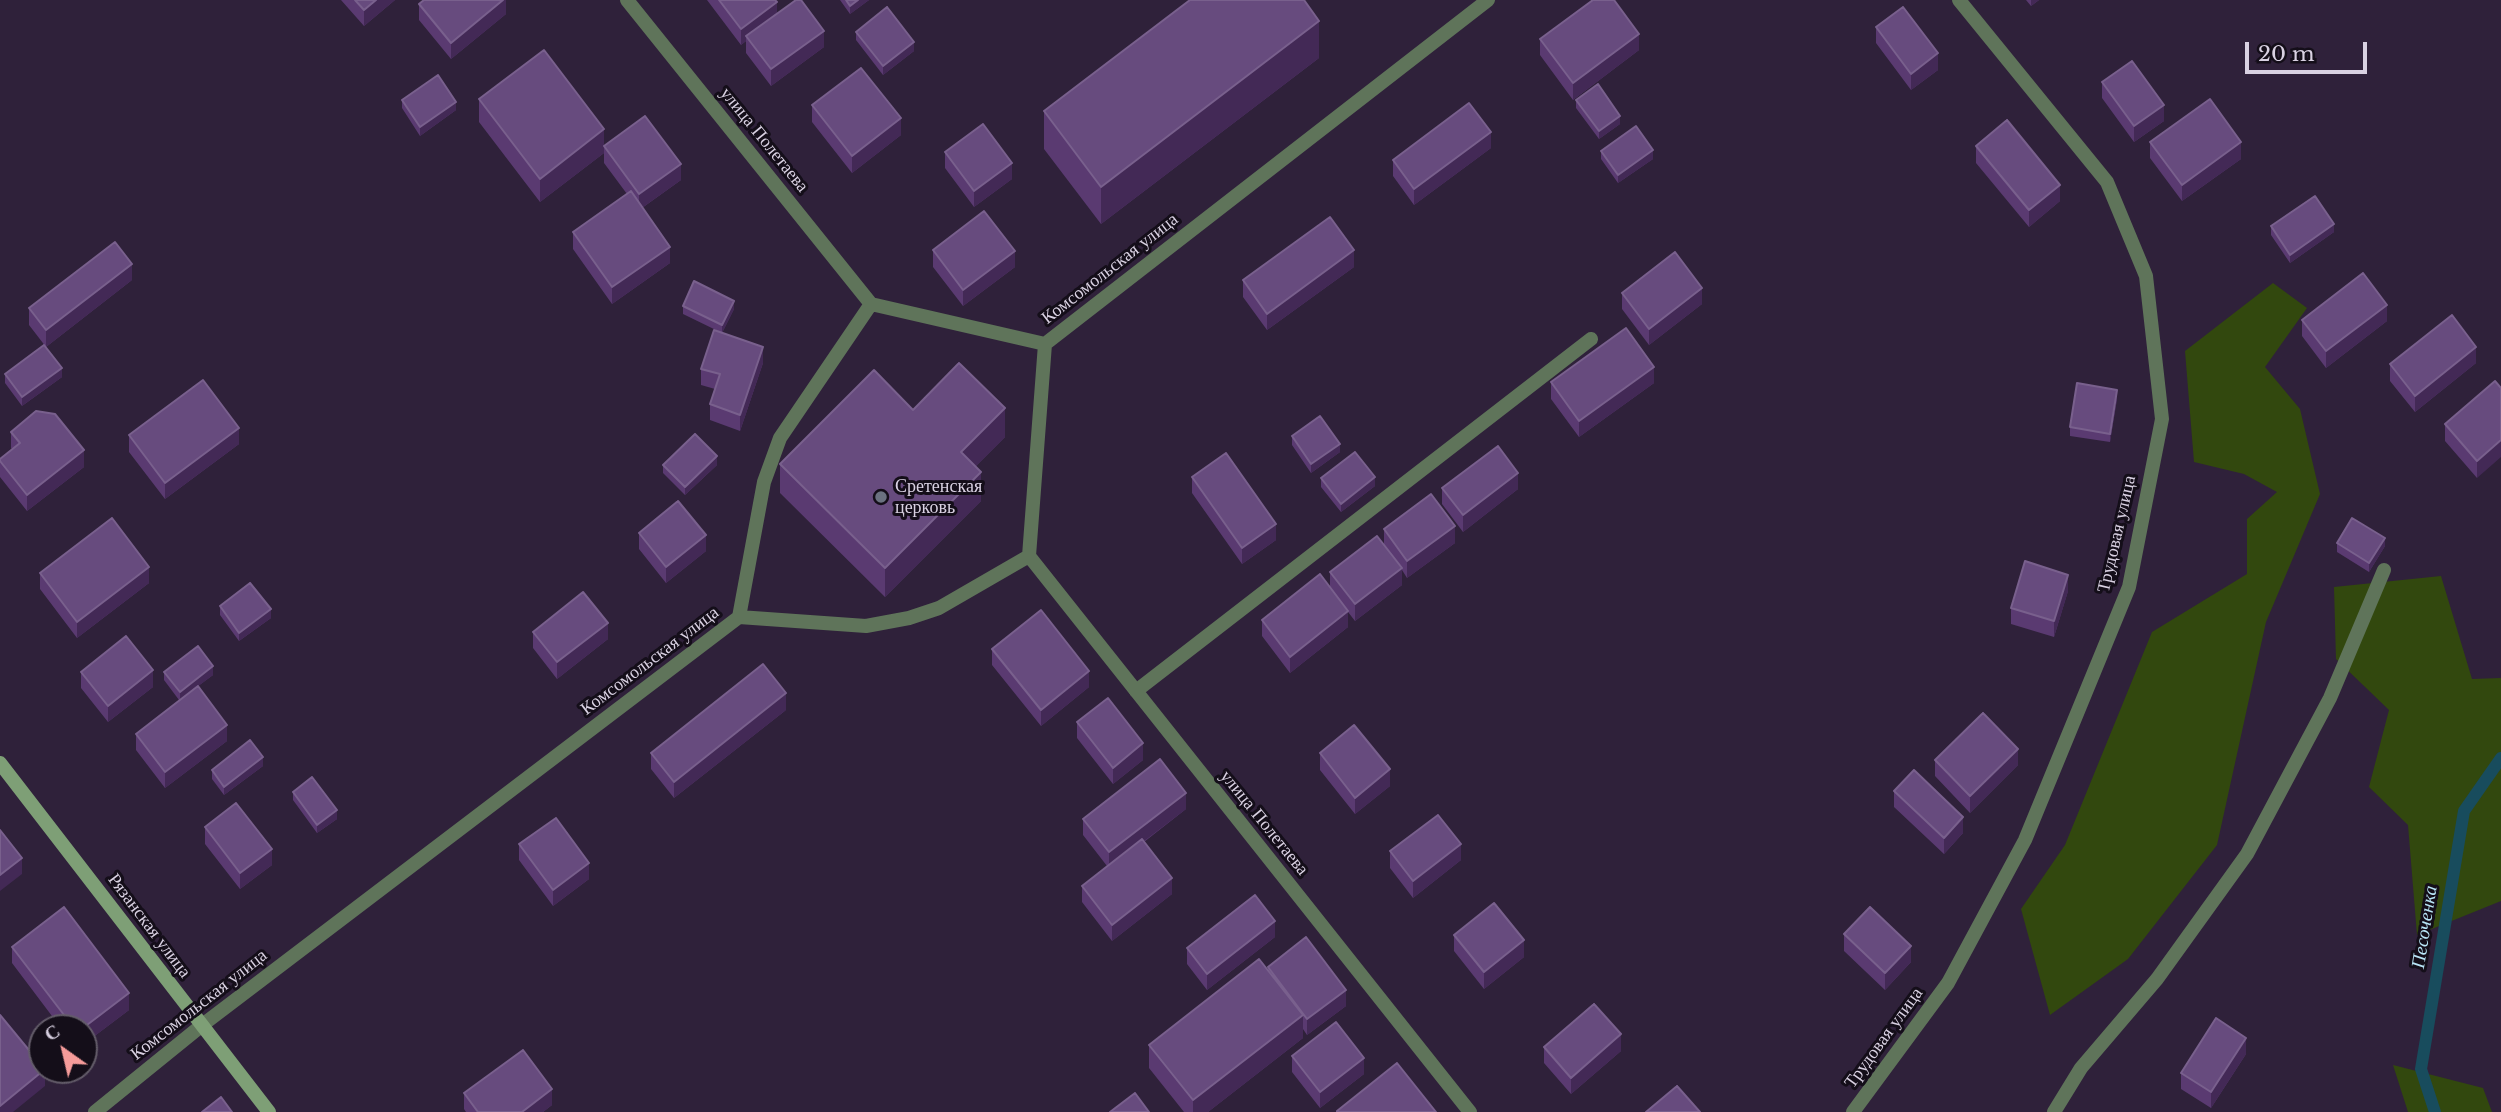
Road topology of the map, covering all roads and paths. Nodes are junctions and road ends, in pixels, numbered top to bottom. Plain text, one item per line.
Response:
1 (628, 0) edge
2 (1488, 0) edge
3 (1959, 0) edge
4 (872, 304) junction
5 (1591, 339) dead end
6 (1045, 344) junction
7 (1029, 556) junction
8 (2384, 570) dead end
9 (739, 617) junction
10 (1136, 691) junction
11 (0, 763) edge
12 (201, 1026) junction
13 (95, 1112) edge
14 (269, 1112) edge
15 (1470, 1112) edge
16 (1853, 1112) edge
17 (2054, 1112) edge

1 - 4 street, улица Полетаева
2 - 6 street, Комсомольская улица
3 - 16 street, Трудовая улица
4 - 6 street
4 - 9 street
5 - 10 street
6 - 7 street, Комсомольская улица
7 - 9 street, Комсомольская улица
7 - 10 street, улица Полетаева
8 - 17 street
9 - 12 street, Комсомольская улица
10 - 15 street, улица Полетаева
11 - 12 street, Рязанская улица
12 - 13 street, Комсомольская улица
12 - 14 street, Рязанская улица

